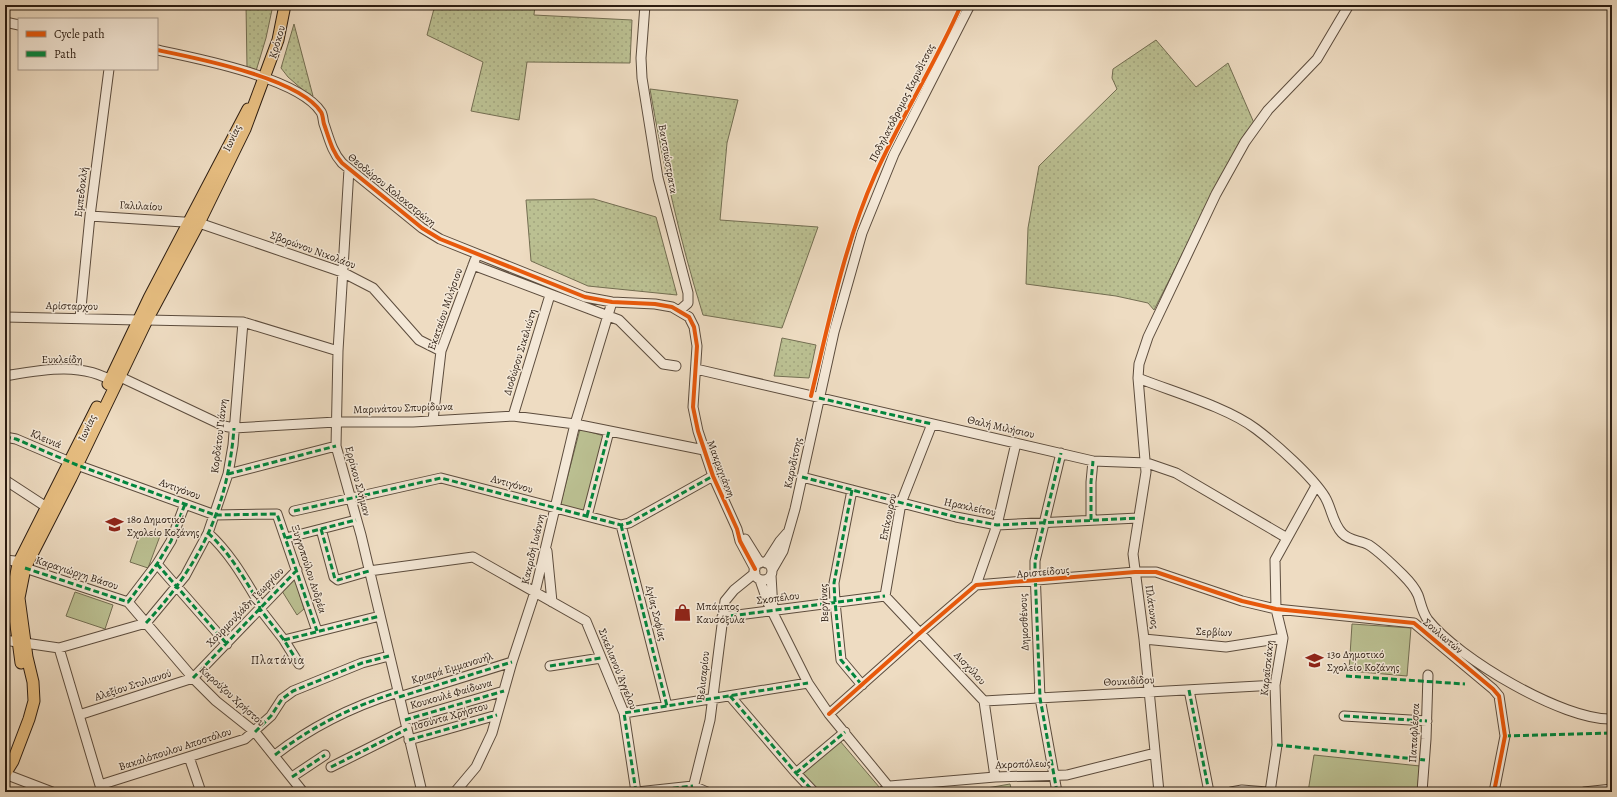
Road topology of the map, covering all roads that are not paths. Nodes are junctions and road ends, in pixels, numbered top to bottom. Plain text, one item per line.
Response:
1 (285, 5) edge
2 (644, 5) edge
3 (970, 5) edge
4 (1349, 5) edge
5 (5, 22) edge
6 (18, 25) edge
7 (158, 50) edge
8 (109, 70) edge
9 (264, 78) junction
10 (349, 169) junction
11 (90, 216) junction
12 (195, 222) junction
13 (477, 255) junction
14 (473, 265) junction
15 (342, 272) junction
16 (550, 294) junction
17 (612, 302) junction
18 (680, 310) junction
19 (5, 317) edge
20 (608, 317) junction
21 (80, 318) junction
22 (143, 320) junction
23 (243, 322) junction
24 (338, 351) junction
25 (441, 351) junction
26 (676, 366) dead end
27 (696, 369) junction
28 (5, 376) edge
29 (1138, 378) junction
30 (114, 379) junction
31 (819, 398) junction
32 (513, 416) junction
33 (433, 420) junction
34 (336, 422) junction
35 (575, 424) junction
36 (932, 424) junction
37 (234, 428) junction
38 (609, 431) junction
39 (5, 437) edge
40 (1016, 443) junction
41 (336, 446) junction
42 (704, 450) junction
43 (1061, 453) junction
44 (1093, 461) junction
45 (1147, 463) junction
46 (74, 464) junction
47 (228, 474) junction
48 (713, 476) junction
49 (802, 477) junction
50 (5, 480) edge
51 (1316, 486) junction
52 (852, 490) junction
53 (350, 498) junction
54 (901, 502) junction
55 (185, 504) junction
56 (554, 508) junction
57 (50, 510) junction
58 (294, 511) dead end
59 (277, 514) joint
60 (215, 515) junction
61 (587, 516) junction
62 (1138, 518) junction
63 (356, 520) junction
64 (1091, 520) junction
65 (1045, 523) junction
66 (621, 525) junction
67 (997, 525) junction
68 (321, 529) junction
69 (788, 532) junction
70 (208, 533) junction
71 (286, 538) junction
72 (1287, 538) junction
73 (546, 543) junction
74 (5, 560) edge
75 (157, 564) junction
76 (21, 566) junction
77 (759, 569) junction
78 (297, 570) junction
79 (369, 571) junction
80 (1135, 572) junction
81 (772, 573) junction
82 (1035, 582) junction
83 (976, 585) junction
84 (178, 587) junction
85 (535, 592) junction
86 (885, 596) junction
87 (128, 602) junction
88 (552, 602) junction
89 (835, 602) junction
90 (1420, 607) junction
91 (260, 609) junction
92 (1276, 609) junction
93 (773, 610) junction
94 (380, 616) junction
95 (722, 617) junction
96 (146, 623) junction
97 (1414, 623) junction
98 (317, 632) junction
99 (920, 633) junction
100 (1283, 638) junction
101 (1144, 639) junction
102 (5, 640) edge
103 (284, 640) junction
104 (21, 642) junction
105 (227, 644) junction
106 (59, 648) junction
107 (389, 656) junction
108 (601, 658) junction
109 (512, 662) junction
110 (299, 664) dead end
111 (550, 666) dead end
112 (1428, 676) dead end
113 (193, 678) junction
114 (808, 683) junction
115 (862, 684) junction
116 (1275, 685) junction
117 (1189, 690) junction
118 (504, 691) junction
119 (1149, 692) junction
120 (399, 694) junction
121 (730, 696) junction
122 (713, 698) junction
123 (1040, 698) junction
124 (984, 702) junction
125 (667, 706) junction
126 (624, 713) junction
127 (829, 714) junction
128 (79, 715) junction
129 (498, 715) junction
130 (1344, 716) dead end
131 (1612, 719) edge
132 (405, 720) junction
133 (1427, 721) junction
134 (407, 729) junction
135 (255, 732) junction
136 (845, 732) junction
137 (409, 740) junction
138 (1155, 753) junction
139 (275, 755) junction
140 (325, 755) dead end
141 (189, 757) junction
142 (331, 767) dead end
143 (796, 773) junction
144 (5, 774) edge
145 (1054, 775) junction
146 (292, 777) junction
147 (995, 778) junction
148 (101, 789) edge
149 (693, 789) edge
150 (892, 789) edge
151 (1612, 789) edge
152 (52, 792) edge
153 (201, 792) edge
154 (303, 792) edge
155 (422, 792) edge
156 (455, 792) edge
157 (637, 792) edge
158 (707, 792) edge
159 (814, 792) edge
160 (882, 792) edge
161 (1057, 792) edge
162 (1159, 792) edge
163 (1209, 792) edge
164 (1231, 792) edge
165 (1267, 792) edge
166 (1270, 792) edge
167 (1422, 792) edge
168 (1494, 792) edge
169 (1584, 792) edge
170 (1589, 792) edge

1 - 9 main road, Κρόκου
2 - 18 street, Βαντσιώστρατα
3 - 31 street, Καρυδίτσης
4 - 29 street, Πλάτωνος
5 - 6 street
7 - 9 street, Θεοδώρου Κολοκοτρώνη
8 - 11 street, Εμπεδοκλή
9 - 10 street, Θεοδώρου Κολοκοτρώνη
9 - 12 main road, Ιωνίας
10 - 13 street, Θεοδώρου Κολοκοτρώνη
10 - 15 street, Ερρίκου Σλήμαν
11 - 12 street, Γαλιλαίου
11 - 21 street, Εμπεδοκλή
12 - 15 street, Σβορώνου Νικολάου
12 - 22 main road, Ιωνίας
13 - 14 street, Εκαταίου Μιλήσιου
13 - 17 street, Θεοδώρου Κολοκοτρώνη
14 - 16 street
14 - 25 street, Εκαταίου Μιλήσιου
15 - 24 street, Ερρίκου Σλήμαν
15 - 25 street, Σβορώνου Νικολάου
16 - 20 street
16 - 32 street, Διοδώρου Σικελιώτη
17 - 18 street, Θεοδώρου Κολοκοτρώνη
17 - 20 street, Κακριδή Ιωάννη
18 - 27 street
19 - 21 street, Αρίσταρχου
20 - 26 street
20 - 35 street, Κακριδή Ιωάννη
21 - 22 street, Αρίσταρχου
22 - 23 street, Αρίσταρχου
22 - 30 main road, Ιωνίας
23 - 24 street, Αρίσταρχου
23 - 37 street, Κορδάτου Γιάννη
24 - 34 street, Ερρίκου Σλήμαν
25 - 33 street, Εκαταίου Μιλήσιου
27 - 31 street, Θαλή Μιλήσιου
27 - 42 street, Μακρυγιάννη
28 - 30 street, Ευκλείδη
29 - 45 street, Πλάτωνος
29 - 51 street
30 - 37 street, Μαρινάτου Σπυρίδωνα
30 - 46 main road, Ιωνίας
31 - 36 street, Θαλή Μιλήσιου
31 - 49 street, Καρυδίτσης
32 - 33 street, Μαρινάτου Σπυρίδωνα
32 - 35 street, Μαρινάτου Σπυρίδωνα
33 - 34 street, Μαρινάτου Σπυρίδωνα
34 - 37 street, Μαρινάτου Σπυρίδωνα
34 - 41 street, Ερρίκου Σλήμαν
35 - 38 street, Μαρινάτου Σπυρίδωνα
35 - 56 street, Κακριδή Ιωάννη
36 - 40 street, Θαλή Μιλήσιου
36 - 54 street, Επίκουρου
37 - 47 street, Κορδάτου Γιάννη
38 - 42 street, Μαρινάτου Σπυρίδωνα
38 - 61 street
39 - 46 street, Κλεινιά
40 - 43 street, Θαλή Μιλήσιου
40 - 67 street
41 - 47 street
41 - 53 street, Ερρίκου Σλήμαν
42 - 48 street, Μακρυγιάννη
43 - 44 street, Θαλή Μιλήσιου
43 - 65 street, Δημοσθένους
44 - 45 street, Θαλή Μιλήσιου
44 - 64 street
45 - 62 street, Πλάτωνος
45 - 72 street, Θαλή Μιλήσιου
46 - 55 street, Αντιγόνου
46 - 57 main road, Ιωνίας
47 - 60 street, Κορδάτου Γιάννη
48 - 66 street
48 - 77 street, Μακρυγιάννη
49 - 52 street, Ηρακλείτου
49 - 69 street, Καρυδίτσης
50 - 57 street
51 - 72 street, Καραϊσκάκη
51 - 90 street
52 - 54 street, Ηρακλείτου
52 - 89 street, Βεργίνας
53 - 56 street, Αντιγόνου
53 - 58 street, Αντιγόνου
53 - 63 street, Ερρίκου Σλήμαν
54 - 67 street, Ηρακλείτου
54 - 86 street, Επίκουρου
55 - 60 street, Αντιγόνου
55 - 75 street, Καραγιώργη Βάσου
56 - 61 street, Αντιγόνου
56 - 73 street, Κακριδή Ιωάννη
57 - 76 main road, Ιωνίας
59 - 60 street, Αντιγόνου
59 - 71 street, Ξυγγοπούλου Ανδρέα
60 - 70 street, Κορδάτου Γιάννη
61 - 66 street, Αντιγόνου
62 - 64 street, Ηρακλείτου
62 - 80 street, Πλάτωνος
63 - 68 street
63 - 79 street, Ερρίκου Σλήμαν
64 - 65 street, Ηρακλείτου
65 - 67 street, Ηρακλείτου
65 - 82 street, Δημοσθένους
66 - 125 street, Αγίας Σοφίας
67 - 83 street
68 - 71 street
68 - 79 street, Σικελιανού Άγγελου
69 - 77 street, Καρυδίτσης
69 - 81 street, Καρυδίτσης
70 - 84 street, Κορδάτου Γιάννη
70 - 91 street
71 - 78 street, Ξυγγοπούλου Ανδρέα
72 - 92 street, Καραϊσκάκη
73 - 85 street, Κακριδή Ιωάννη
73 - 88 street
74 - 76 street, Καραγιώργη Βάσου
75 - 84 street
75 - 87 street, Καραγιώργη Βάσου
76 - 87 street, Καραγιώργη Βάσου
76 - 104 main road, Ιωνίας
77 - 81 street, Μακρυγιάννη
77 - 81 street
77 - 93 street, Μακρυγιάννη
77 - 95 street, Βελισαρίου
78 - 91 street, Χουρμουζιάδη Γεωργίου
78 - 98 street, Ξυγγοπούλου Ανδρέα
79 - 85 street, Σικελιανού Άγγελου
79 - 94 street, Ερρίκου Σλήμαν
80 - 82 street, Αριστείδους
80 - 92 street, Αριστείδους
80 - 101 street, Πλάτωνος
81 - 93 street, Μακρυγιάννη
82 - 83 street, Αριστείδους
82 - 123 street, Δημοσθένους
83 - 99 street
84 - 96 street, Κορδάτου Γιάννη
84 - 105 street
85 - 88 street, Σικελιανού Άγγελου
85 - 109 street, Κακριδή Ιωάννη
86 - 89 street, Σκοπέλου
86 - 99 street, Αισχύλου
87 - 96 street, Καρούζου Χρήστου
88 - 108 street, Σικελιανού Άγγελου
89 - 93 street, Σκοπέλου
89 - 115 street, Βεργίνας
90 - 97 street
90 - 131 street
91 - 103 street
91 - 105 street, Χουρμουζιάδη Γεωργίου
92 - 97 street, Σουλιωτών
92 - 100 street, Καραϊσκάκη
93 - 95 street, Σκοπέλου
93 - 114 street, Μακρυγιάννη
94 - 98 street
94 - 107 street, Ερρίκου Σλήμαν
95 - 122 street, Βελισαρίου
96 - 106 street
96 - 113 street, Καρούζου Χρήστου
97 - 168 street, Σουλιωτών
98 - 103 street
99 - 115 street
99 - 124 street, Αισχύλου
100 - 101 street, Σερβίων
100 - 116 street, Καραϊσκάκη
101 - 119 street, Πλάτωνος
102 - 104 street
103 - 110 street
104 - 106 street
104 - 144 main road, Ιωνίας
105 - 113 street, Χουρμουζιάδη Γεωργίου
106 - 128 street
107 - 120 street, Ερρίκου Σλήμαν
107 - 135 street, Βακαλόπουλου Αποστόλου
108 - 111 street
108 - 126 street, Σικελιανού Άγγελου
109 - 118 street, Κακριδή Ιωάννη
109 - 120 street, Κριαρά Εμμανουήλ
112 - 133 street, Παπαφλέσσα
113 - 128 street, Αλεξίου Στυλιανού
113 - 135 street, Καρούζου Χρήστου
114 - 121 street
114 - 127 street, Μακρυγιάννη
115 - 127 street
116 - 117 street, Θουκιδίδου
116 - 166 street, Καραϊσκάκη
117 - 119 street, Θουκιδίδου
117 - 163 street
118 - 129 street, Κακριδή Ιωάννη
118 - 132 street, Κουκουλέ Φαίδωνα
119 - 123 street, Θουκιδίδου
119 - 138 street, Πλάτωνος
120 - 132 street, Ερρίκου Σλήμαν
120 - 139 street, Κριαρά Εμμανουήλ
121 - 122 street
121 - 143 street
122 - 125 street
122 - 149 street, Βελισαρίου
123 - 124 street, Θουκιδίδου
123 - 145 street, Δημοσθένους
124 - 147 street, Αισχύλου
125 - 126 street
126 - 157 street, Σικελιανού Άγγελου
127 - 136 street, Μακρυγιάννη
128 - 148 street
129 - 137 street, Τσούντα Χρήστου
129 - 156 street, Κακριδή Ιωάννη
130 - 133 street
132 - 134 street, Ερρίκου Σλήμαν
133 - 167 street, Παπαφλέσσα
134 - 137 street, Ερρίκου Σλήμαν
134 - 142 street
135 - 139 street, Καρούζου Χρήστου
135 - 141 street, Βακαλόπουλου Αποστόλου
136 - 143 street
136 - 150 street, Μακρυγιάννη
137 - 155 street, Ερρίκου Σλήμαν
138 - 145 street, Ακροπόλεως
138 - 162 street, Πλάτωνος
139 - 146 street, Καρούζου Χρήστου
140 - 146 street
141 - 148 street, Βακαλόπουλου Αποστόλου
141 - 153 street
143 - 159 street
144 - 152 street
145 - 147 street, Ακροπόλεως
145 - 161 street, Δημοσθένους
146 - 154 street, Καρούζου Χρήστου
147 - 150 street, Ακροπόλεως
149 - 157 street
149 - 158 street
150 - 160 street
151 - 170 street
164 - 165 street
169 - 170 street

